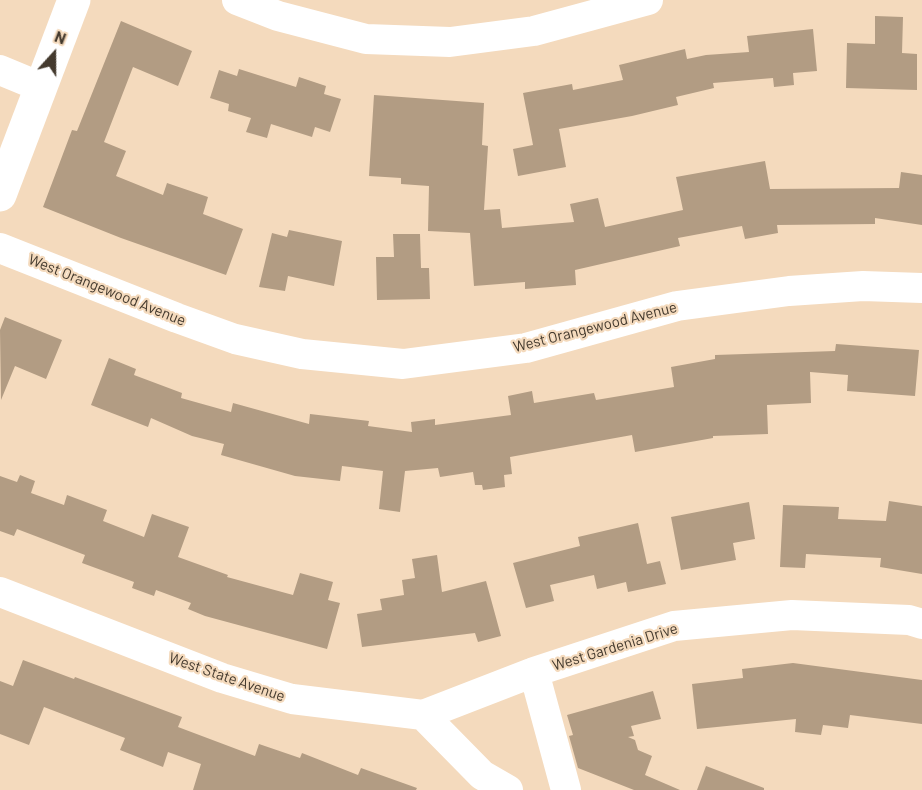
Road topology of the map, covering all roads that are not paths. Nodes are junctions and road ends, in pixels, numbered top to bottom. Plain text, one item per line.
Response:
1 (74, 0) edge
2 (237, 0) edge
3 (648, 0) edge
4 (0, 70) edge
5 (41, 87) junction
6 (0, 195) edge
7 (0, 248) edge
8 (922, 288) edge
9 (0, 592) edge
10 (922, 624) edge
11 (534, 672) junction
12 (423, 715) junction
13 (508, 790) edge
14 (566, 790) edge

1 - 5 main road
2 - 3 street
4 - 5 street
5 - 6 main road
7 - 8 street, West Orangewood Avenue
9 - 12 street, West State Avenue
10 - 11 street, West Gardenia Drive
11 - 12 street, West Gardenia Drive
11 - 14 street
12 - 13 street

